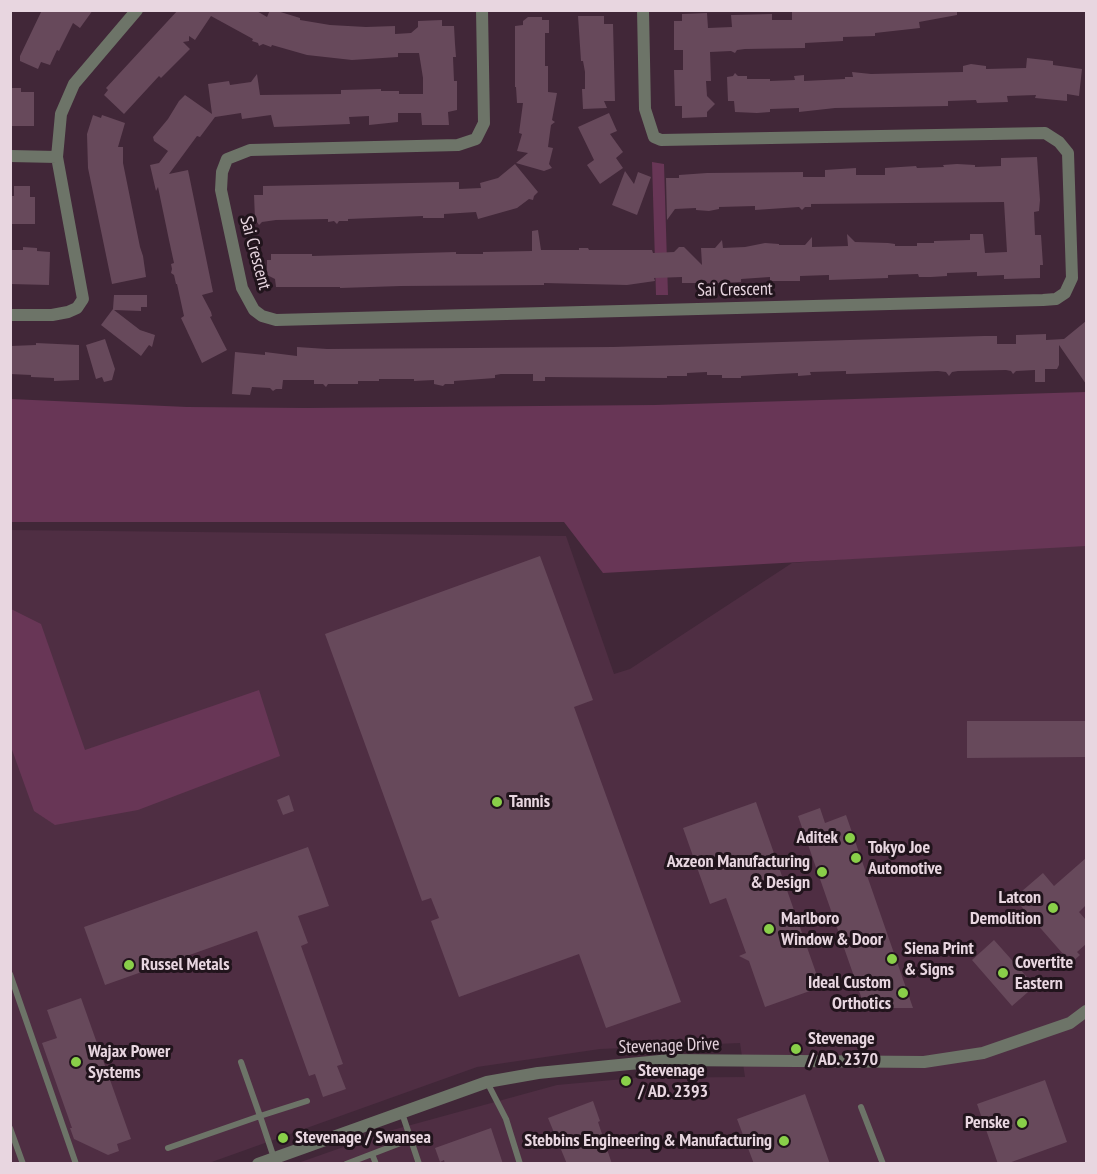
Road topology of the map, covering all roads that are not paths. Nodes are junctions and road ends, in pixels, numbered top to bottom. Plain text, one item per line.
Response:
1 (137, 10) edge
2 (482, 10) edge
3 (643, 10) edge
4 (10, 156) edge
5 (57, 157) junction
6 (10, 315) edge
7 (10, 974) edge
8 (1086, 1011) edge
9 (241, 1062) dead end
10 (487, 1082) junction
11 (307, 1101) dead end
12 (861, 1107) dead end
13 (401, 1112) junction
14 (260, 1116) junction
15 (10, 1128) edge
16 (411, 1139) junction
17 (168, 1148) dead end
18 (372, 1154) junction
19 (274, 1158) junction
20 (23, 1164) edge
21 (76, 1164) edge
22 (258, 1164) edge
23 (346, 1164) edge
24 (376, 1164) edge
25 (419, 1164) edge
26 (520, 1164) edge
27 (883, 1164) edge

1 - 5 street
2 - 3 street, Sai Crescent
4 - 5 street
5 - 6 street
7 - 21 lane
8 - 10 street, Stevenage Drive
9 - 14 lane
10 - 13 street, Stevenage Drive
10 - 26 lane
11 - 14 lane
12 - 27 lane
13 - 16 lane
13 - 19 street, Stevenage Drive
14 - 17 lane
14 - 19 lane
15 - 20 lane
16 - 18 lane
16 - 25 lane
18 - 23 lane
18 - 24 lane
19 - 22 street, Stevenage Drive

